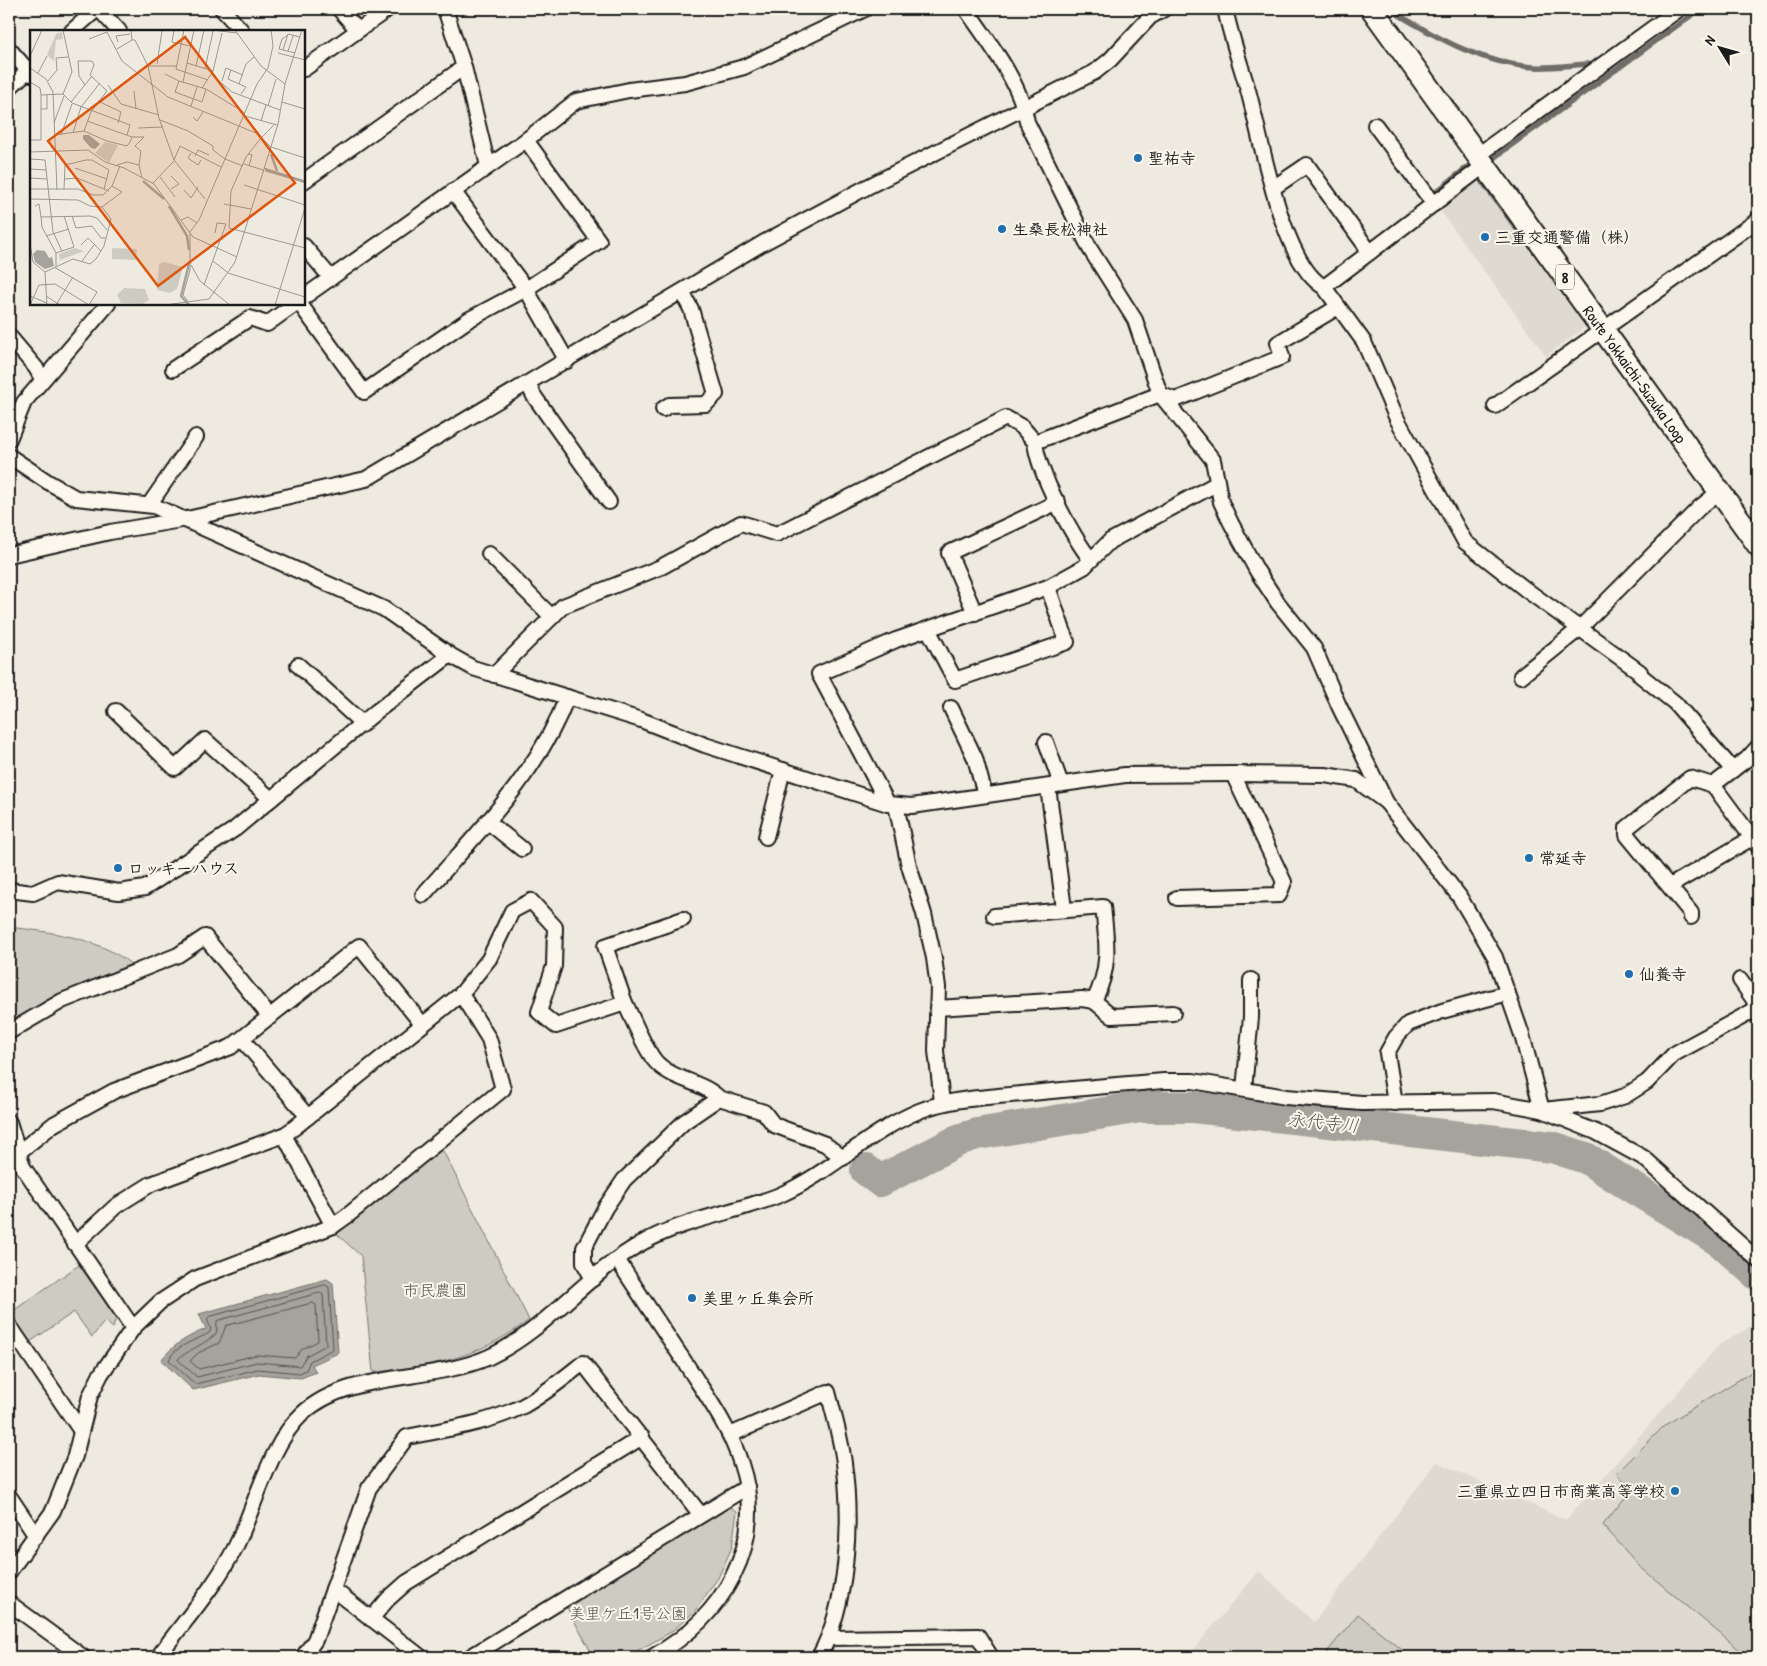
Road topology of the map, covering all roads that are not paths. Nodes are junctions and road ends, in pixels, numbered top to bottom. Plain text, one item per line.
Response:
1 (98, 9) edge
2 (222, 9) edge
3 (339, 9) edge
4 (388, 9) edge
5 (865, 9) edge
6 (966, 9) edge
7 (1164, 9) edge
8 (1225, 9) edge
9 (1372, 9) edge
10 (1679, 9) edge
11 (449, 10) edge
12 (73, 30) edge
13 (118, 30) edge
14 (241, 30) edge
15 (358, 30) junction
16 (9, 49) edge
17 (464, 67) junction
18 (305, 68) edge
19 (30, 71) edge
20 (9, 88) edge
21 (1025, 108) junction
22 (1375, 125) dead end
23 (526, 140) junction
24 (1482, 160) junction
25 (488, 166) junction
26 (305, 180) edge
27 (1273, 188) junction
28 (453, 191) junction
29 (1434, 204) junction
30 (1758, 220) edge
31 (305, 247) edge
32 (1370, 252) junction
33 (331, 278) junction
34 (1324, 287) junction
35 (526, 288) junction
36 (682, 292) junction
37 (305, 296) edge
38 (107, 305) edge
39 (294, 305) edge
40 (301, 305) edge
41 (1338, 307) junction
42 (1604, 331) junction
43 (9, 336) edge
44 (567, 361) junction
45 (172, 369) dead end
46 (42, 379) junction
47 (528, 384) junction
48 (1160, 394) junction
49 (1495, 406) dead end
50 (663, 409) dead end
51 (196, 437) dead end
52 (9, 439) edge
53 (1034, 442) junction
54 (9, 456) edge
55 (1216, 484) junction
56 (1719, 492) junction
57 (609, 502) dead end
58 (1058, 502) junction
59 (149, 505) junction
60 (187, 520) junction
61 (1758, 545) edge
62 (489, 554) dead end
63 (9, 555) edge
64 (1091, 560) junction
65 (1048, 587) junction
66 (975, 613) junction
67 (552, 617) junction
68 (928, 629) junction
69 (1579, 629) junction
70 (450, 655) junction
71 (298, 665) dead end
72 (494, 676) junction
73 (1521, 676) dead end
74 (567, 697) junction
75 (951, 708) dead end
76 (116, 710) dead end
77 (363, 724) junction
78 (1046, 742) dead end
79 (1758, 747) edge
80 (783, 770) junction
81 (1733, 770) junction
82 (1233, 774) junction
83 (1713, 785) junction
84 (1055, 786) junction
85 (985, 796) junction
86 (271, 799) junction
87 (1386, 802) junction
88 (892, 805) junction
89 (487, 821) junction
90 (766, 837) dead end
91 (1755, 842) edge
92 (522, 849) dead end
93 (1670, 886) junction
94 (9, 890) edge
95 (424, 895) dead end
96 (1177, 898) dead end
97 (1064, 909) junction
98 (994, 916) dead end
99 (1691, 917) dead end
100 (682, 918) dead end
101 (1251, 980) dead end
102 (1740, 980) dead end
103 (1508, 993) junction
104 (460, 994) junction
105 (1094, 1001) junction
106 (625, 1003) junction
107 (1758, 1005) edge
108 (937, 1008) junction
109 (1173, 1013) dead end
110 (270, 1018) junction
111 (422, 1024) junction
112 (9, 1032) edge
113 (242, 1039) junction
114 (1244, 1090) junction
115 (719, 1098) junction
116 (942, 1102) junction
117 (1395, 1103) junction
118 (1542, 1110) junction
119 (308, 1117) junction
120 (9, 1122) edge
121 (284, 1134) junction
122 (13, 1157) edge
123 (843, 1158) junction
124 (333, 1226) junction
125 (75, 1244) junction
126 (617, 1259) junction
127 (1758, 1260) edge
128 (593, 1278) junction
129 (9, 1325) edge
130 (133, 1328) junction
131 (81, 1431) junction
132 (730, 1435) junction
133 (642, 1437) junction
134 (747, 1487) junction
135 (9, 1496) edge
136 (701, 1514) junction
137 (36, 1536) junction
138 (9, 1572) edge
139 (333, 1590) junction
140 (9, 1603) edge
141 (371, 1619) junction
142 (829, 1638) junction
143 (84, 1657) edge
144 (158, 1657) edge
145 (303, 1657) edge
146 (421, 1657) edge
147 (470, 1657) edge
148 (652, 1657) edge
149 (819, 1657) edge
150 (991, 1657) edge

1 - 12 street
1 - 13 street
2 - 14 street
3 - 15 street
4 - 15 street
5 - 23 street
6 - 21 street
7 - 21 street
8 - 27 street
9 - 24 main road, Route Yokkaichi-Suzuka Loop / 8
10 - 24 street
11 - 17 street
15 - 18 street
16 - 19 street
17 - 25 street
17 - 26 street
19 - 20 street
21 - 36 street
21 - 48 street
22 - 29 street
23 - 25 street
23 - 35 street
24 - 29 street
24 - 42 main road, Route Yokkaichi-Suzuka Loop / 8
25 - 28 street
27 - 32 street
27 - 34 street
28 - 33 street
28 - 35 street
29 - 32 street
30 - 42 street
31 - 33 street
32 - 34 street
33 - 37 street
34 - 41 street
35 - 40 street
35 - 44 street
36 - 44 street
36 - 50 street
38 - 46 street
39 - 45 street
41 - 48 street
41 - 69 street
42 - 49 street
42 - 56 main road, Route Yokkaichi-Suzuka Loop / 8
43 - 46 street
44 - 47 street
46 - 52 street
47 - 57 street
47 - 60 street
48 - 53 street
48 - 55 street
51 - 59 street
53 - 58 street
53 - 67 street
54 - 59 street
55 - 64 street
55 - 87 street
56 - 61 main road, Route Yokkaichi-Suzuka Loop / 8
56 - 69 street
58 - 64 street
58 - 66 street
59 - 60 street
60 - 63 street
60 - 70 street
62 - 67 street
64 - 65 street
65 - 66 street
65 - 68 street
66 - 68 street
67 - 72 street
68 - 88 street
69 - 73 street
69 - 81 street
70 - 72 street
70 - 77 street
71 - 77 street
72 - 74 street
74 - 80 street
74 - 89 street
75 - 85 street
76 - 86 street
77 - 86 street
78 - 84 street
79 - 81 street
80 - 88 street
80 - 90 street
81 - 83 street
82 - 84 street
82 - 87 street
82 - 96 street
83 - 91 street
83 - 93 street
84 - 85 street
84 - 97 street
85 - 88 street
86 - 94 street
87 - 103 street
88 - 108 street
89 - 92 street
89 - 95 street
91 - 93 street
93 - 99 street
97 - 98 street
97 - 105 street
100 - 106 street
101 - 114 street
102 - 107 street
103 - 117 street
103 - 118 street
104 - 106 street
104 - 111 street
104 - 124 street
105 - 108 street
105 - 109 street
106 - 115 street
107 - 118 street
108 - 116 street
110 - 111 street
110 - 112 street
110 - 113 street
111 - 119 street
113 - 119 street
113 - 122 street
114 - 116 street
114 - 117 street
115 - 123 street
115 - 128 street
116 - 123 street
117 - 118 street
118 - 127 street
119 - 121 street
120 - 122 street
121 - 124 street
121 - 125 street
122 - 125 street
123 - 126 street
124 - 130 street
125 - 130 street
126 - 128 street
126 - 132 street
128 - 144 street
129 - 131 street
130 - 131 street
131 - 137 street
132 - 134 street
132 - 142 street
133 - 136 street
133 - 139 street
133 - 141 street
134 - 136 street
134 - 148 street
135 - 137 street
136 - 147 street
137 - 138 street
139 - 141 street
139 - 145 street
140 - 143 street
141 - 146 street
142 - 149 street
142 - 150 street

